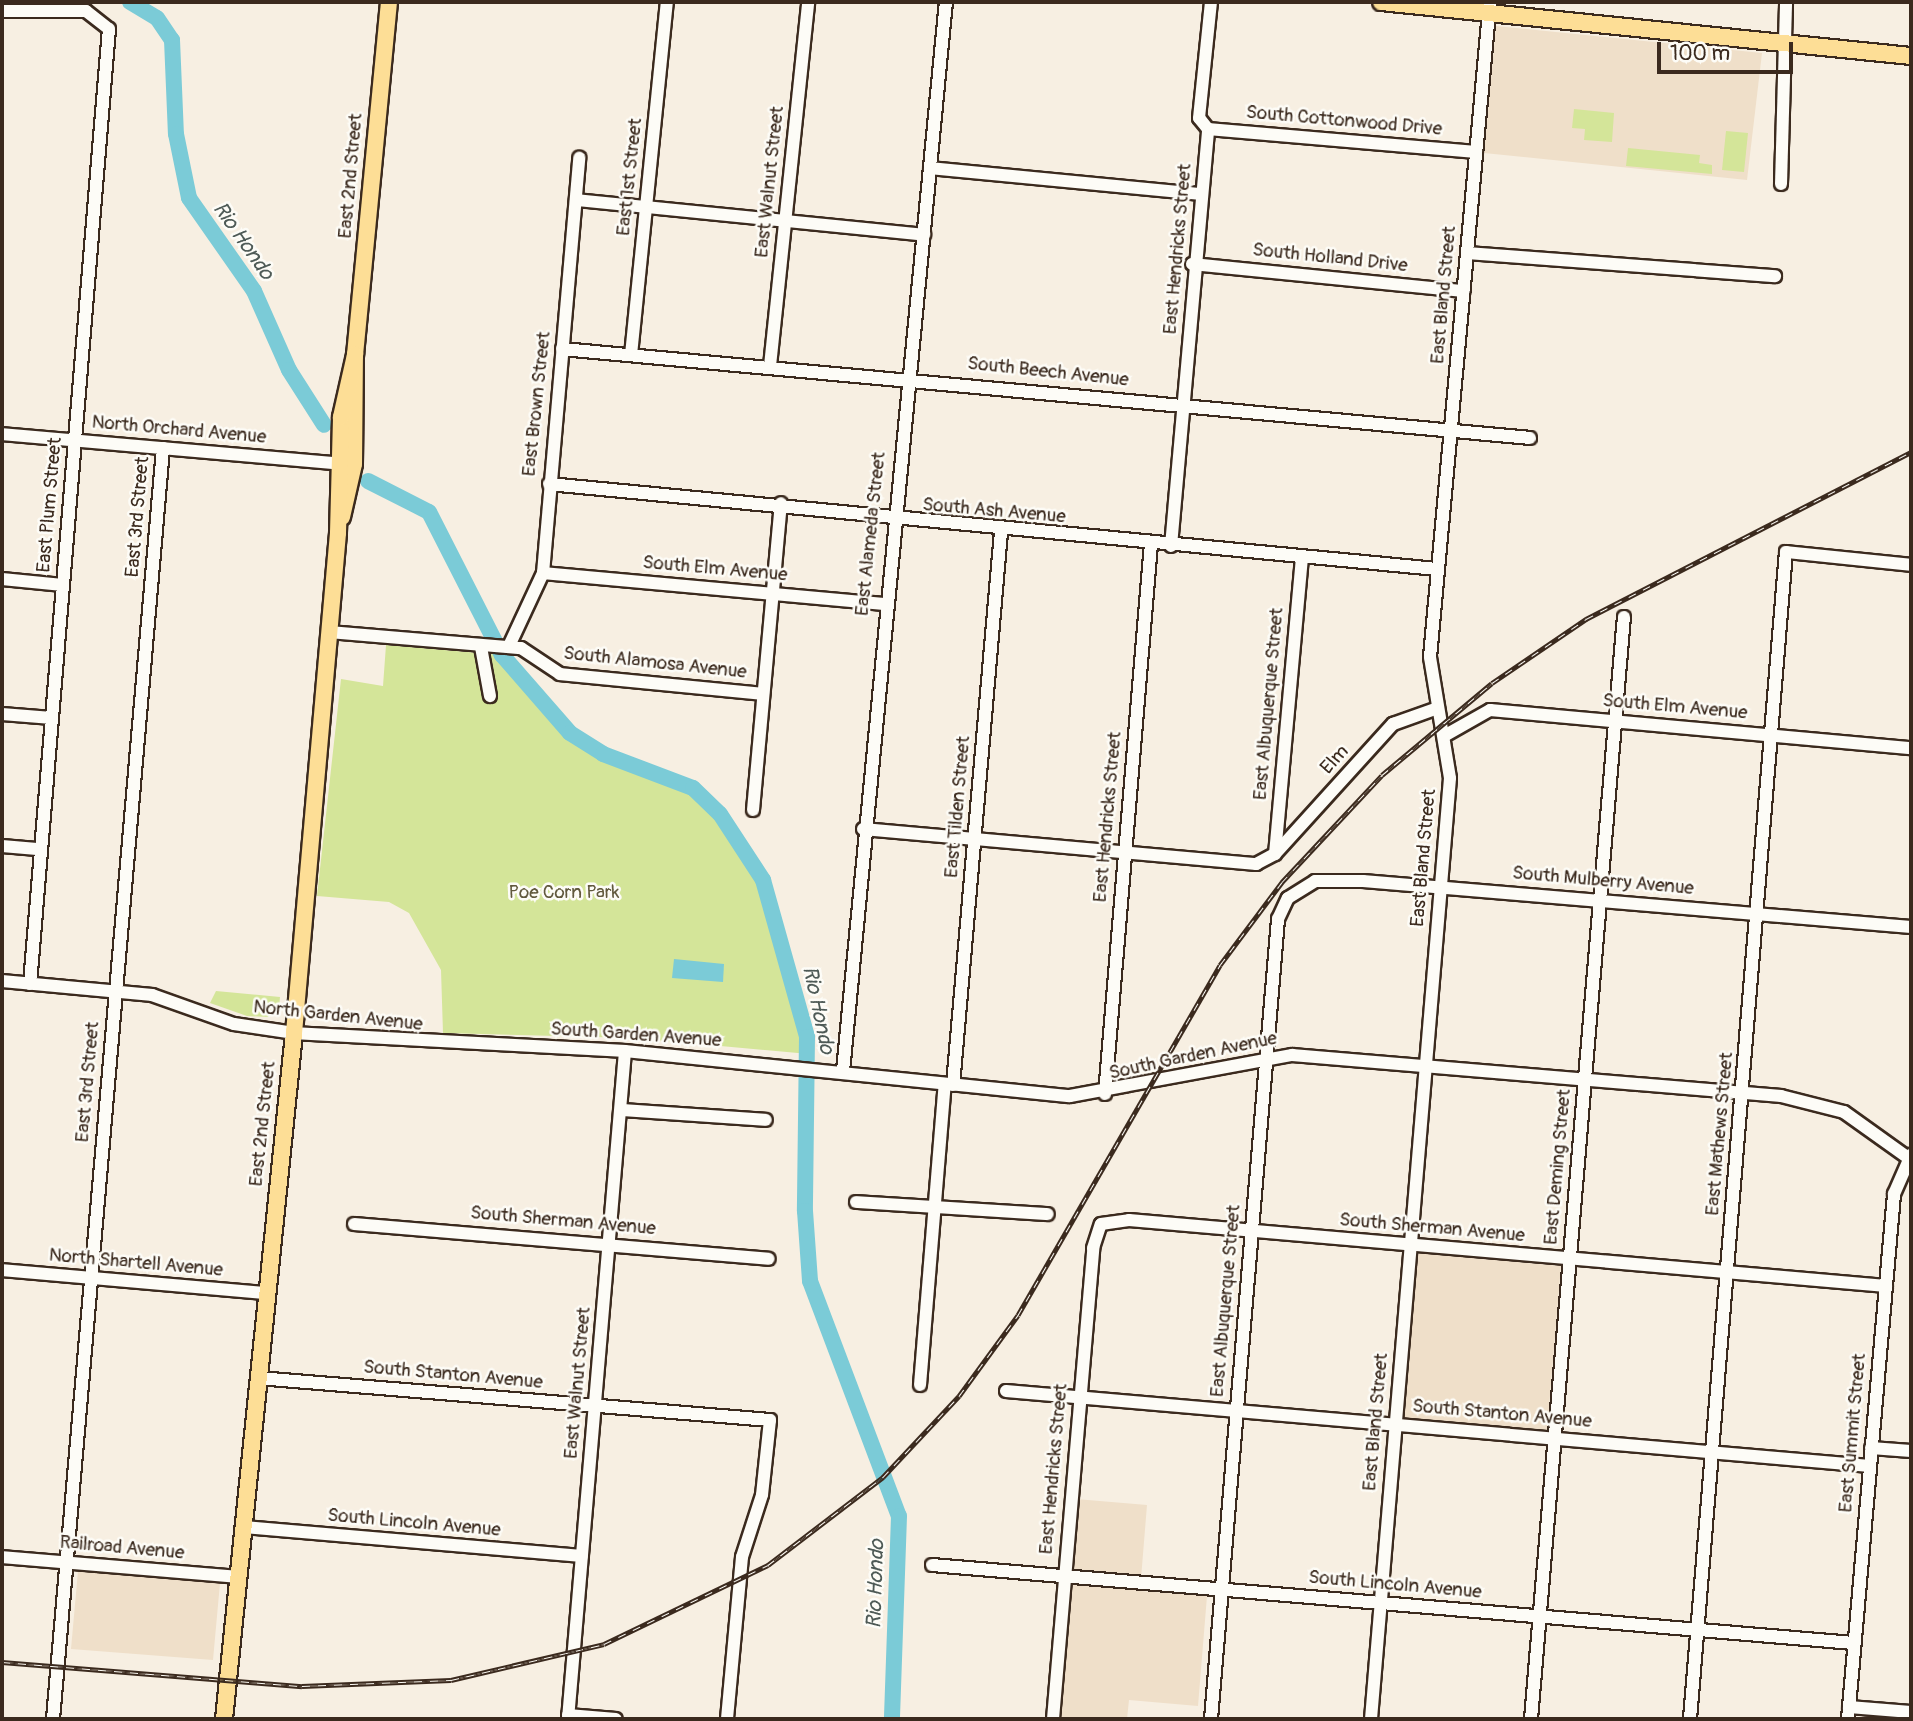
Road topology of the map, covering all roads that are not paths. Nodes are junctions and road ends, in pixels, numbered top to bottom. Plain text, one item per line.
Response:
1 (389, 2) edge
2 (667, 2) edge
3 (808, 2) edge
4 (946, 2) edge
5 (1210, 2) edge
6 (1381, 2) edge
7 (1786, 2) edge
8 (1490, 7) edge
9 (2, 11) edge
10 (1781, 43) junction
11 (1911, 56) edge
12 (1208, 129) junction
13 (1476, 152) junction
14 (579, 158) dead end
15 (930, 168) junction
16 (1781, 184) dead end
17 (1201, 194) junction
18 (576, 200) junction
19 (646, 208) junction
20 (785, 222) junction
21 (924, 236) junction
22 (1467, 253) junction
23 (1192, 264) junction
24 (1775, 276) dead end
25 (1464, 291) junction
26 (562, 349) junction
27 (355, 355) junction
28 (631, 355) junction
29 (770, 366) junction
30 (907, 378) junction
31 (1186, 405) junction
32 (1451, 430) junction
33 (2, 434) edge
34 (1530, 438) dead end
35 (75, 441) junction
36 (163, 448) junction
37 (337, 463) junction
38 (354, 464) junction
39 (549, 484) junction
40 (781, 503) junction
41 (892, 517) junction
42 (1001, 532) junction
43 (338, 533) junction
44 (1151, 544) junction
45 (1171, 546) junction
46 (1302, 557) junction
47 (1911, 565) edge
48 (1437, 569) junction
49 (543, 573) junction
50 (2, 579) edge
51 (63, 585) junction
52 (774, 594) junction
53 (884, 604) junction
54 (1623, 617) dead end
55 (329, 632) junction
56 (507, 647) junction
57 (485, 648) junction
58 (763, 694) junction
59 (490, 696) dead end
60 (1435, 709) junction
61 (2, 714) edge
62 (51, 718) junction
63 (1614, 722) junction
64 (1772, 735) junction
65 (1444, 736) junction
66 (1911, 748) edge
67 (753, 810) dead end
68 (863, 829) junction
69 (974, 839) junction
70 (2, 846) edge
71 (40, 849) junction
72 (1125, 852) junction
73 (1275, 854) junction
74 (1442, 887) junction
75 (1294, 891) joint
76 (1599, 901) junction
77 (1757, 914) junction
78 (1911, 928) edge
79 (2, 981) edge
80 (30, 984) junction
81 (116, 990) junction
82 (294, 1034) junction
83 (466, 1047) joint
84 (625, 1051) junction
85 (1267, 1058) junction
86 (1426, 1066) junction
87 (842, 1071) junction
88 (1584, 1080) junction
89 (949, 1085) junction
90 (1742, 1093) junction
91 (1105, 1094) junction
92 (621, 1110) junction
93 (766, 1120) dead end
94 (1910, 1158) edge
95 (856, 1202) dead end
96 (935, 1206) junction
97 (1048, 1214) dead end
98 (354, 1224) dead end
99 (1101, 1224) joint
100 (1252, 1232) junction
101 (609, 1244) junction
102 (1412, 1246) junction
103 (1569, 1258) junction
104 (769, 1259) dead end
105 (2, 1270) edge
106 (1728, 1273) junction
107 (89, 1278) junction
108 (1886, 1286) junction
109 (267, 1293) junction
110 (258, 1378) junction
111 (920, 1384) dead end
112 (1006, 1391) dead end
113 (1079, 1397) junction
114 (596, 1406) junction
115 (1236, 1411) junction
116 (1395, 1425) junction
117 (1554, 1438) junction
118 (1871, 1447) junction
119 (1911, 1451) edge
120 (1713, 1452) junction
121 (1870, 1466) junction
122 (244, 1527) junction
123 (582, 1556) junction
124 (2, 1557) edge
125 (66, 1562) junction
126 (932, 1565) dead end
127 (1064, 1576) junction
128 (239, 1577) junction
129 (1221, 1590) junction
130 (1380, 1604) junction
131 (1539, 1616) junction
132 (1698, 1630) junction
133 (1854, 1643) junction
134 (1911, 1712) edge
135 (1849, 1713) edge
136 (568, 1717) edge
137 (53, 1719) edge
138 (224, 1719) edge
139 (616, 1719) edge
140 (727, 1719) edge
141 (1053, 1719) edge
142 (1211, 1719) edge
143 (1370, 1719) edge
144 (1531, 1719) edge
145 (1690, 1719) edge

1 - 27 main road, East 2nd Street
2 - 19 street, East 1st Street
3 - 20 street, East Walnut Street
4 - 15 street, East Alameda Street
5 - 12 street, East Hendricks Street
6 - 8 main road
7 - 10 street
8 - 10 main road
8 - 13 street, East Bland Street
9 - 35 street, East Plum Street
10 - 11 main road
10 - 16 street
12 - 13 street, South Cottonwood Drive
12 - 17 street, East Hendricks Street
13 - 22 street, East Bland Street
14 - 18 street, East Brown Street
15 - 17 street
15 - 21 street, East Alameda Street
17 - 23 street, East Hendricks Street
18 - 19 street
18 - 26 street, East Brown Street
19 - 20 street
19 - 28 street, East 1st Street
20 - 21 street
20 - 29 street, East Walnut Street
21 - 30 street, East Alameda Street
22 - 24 street
22 - 25 street, East Bland Street
23 - 25 street, South Holland Drive
23 - 31 street, East Hendricks Street
25 - 32 street, East Bland Street
26 - 28 street, South Beech Avenue
26 - 39 street, East Brown Street
27 - 37 main road, East 2nd Street
27 - 38 main road, East 2nd Street
28 - 29 street, South Beech Avenue
29 - 30 street, South Beech Avenue
30 - 31 street, South Beech Avenue
30 - 41 street, East Alameda Street
31 - 32 street, South Beech Avenue
31 - 45 street, East Hendricks Street
32 - 34 street, South Beech Avenue
32 - 48 street, East Bland Street
33 - 35 street, North Orchard Avenue
35 - 36 street, North Orchard Avenue
35 - 51 street, East Plum Street
36 - 37 street, North Orchard Avenue
36 - 81 street, East 3rd Street
37 - 38 street, North Orchard Avenue
37 - 43 main road, East 2nd Street
38 - 43 main road, East 2nd Street
39 - 40 street, South Ash Avenue
39 - 49 street, East Brown Street
40 - 41 street, South Ash Avenue
40 - 52 street
41 - 42 street, South Ash Avenue
41 - 53 street, East Alameda Street
42 - 44 street, South Ash Avenue
42 - 69 street, East Tilden Street
43 - 55 main road, East 2nd Street
44 - 45 street, South Ash Avenue
44 - 72 street, East Hendricks Street
45 - 46 street, South Ash Avenue
46 - 48 street, South Ash Avenue
46 - 73 street, East Albuquerque Street
47 - 64 street, East Mathews Street
48 - 60 street, East Bland Street
49 - 52 street, South Elm Avenue
49 - 56 street, East Brown Street
50 - 51 street
51 - 62 street, East Plum Street
52 - 53 street, South Elm Avenue
52 - 58 street
53 - 68 street, East Alameda Street
54 - 63 street, East Deming Street
55 - 57 street
55 - 82 main road, East 2nd Street
56 - 57 street
56 - 58 street, South Alamosa Avenue
57 - 59 street
58 - 67 street
60 - 65 street, East Bland Street
60 - 73 street, Elm
61 - 62 street
62 - 71 street, East Plum Street
63 - 64 street, South Elm Avenue
63 - 65 street, South Elm Avenue
63 - 76 street, East Deming Street
64 - 66 street, South Elm Avenue
64 - 77 street, East Mathews Street
65 - 74 street, East Bland Street
68 - 69 street
68 - 87 street, East Alameda Street
69 - 72 street
69 - 89 street, East Tilden Street
70 - 71 street
71 - 80 street, East Plum Street
72 - 73 street
72 - 91 street, East Hendricks Street
74 - 75 street, South Mulberry Avenue
74 - 76 street, South Mulberry Avenue
74 - 86 street, East Bland Street
75 - 85 street, East Albuquerque Street
76 - 77 street, South Mulberry Avenue
76 - 88 street, East Deming Street
77 - 78 street, South Mulberry Avenue
77 - 90 street, East Mathews Street
79 - 80 street, North Garden Avenue
80 - 81 street, North Garden Avenue
81 - 82 street, North Garden Avenue
81 - 107 street, East 3rd Street
82 - 83 street, North Garden Avenue
82 - 109 main road, East 2nd Street
83 - 84 street, South Garden Avenue
84 - 87 street, South Garden Avenue
84 - 92 street, East Walnut Street
85 - 86 street, South Garden Avenue
85 - 91 street, South Garden Avenue
85 - 100 street, East Albuquerque Street
86 - 88 street, South Garden Avenue
86 - 102 street, East Bland Street
87 - 89 street, South Garden Avenue
88 - 90 street, South Garden Avenue
88 - 103 street, East Deming Street
89 - 91 street, South Garden Avenue
89 - 96 street, East Tilden Street
90 - 94 street, South Garden Avenue
90 - 106 street, East Mathews Street
92 - 93 street
92 - 101 street, East Walnut Street
94 - 108 street, East Summit Street
95 - 96 street
96 - 97 street
96 - 111 street, East Tilden Street
98 - 101 street, South Sherman Avenue
99 - 100 street, South Sherman Avenue
99 - 113 street, East Hendricks Street
100 - 102 street, South Sherman Avenue
100 - 115 street, East Albuquerque Street
101 - 104 street, South Sherman Avenue
101 - 114 street, East Walnut Street
102 - 103 street, South Sherman Avenue
102 - 116 street, East Bland Street
103 - 106 street, South Sherman Avenue
103 - 117 street, East Deming Street
105 - 107 street, North Shartell Avenue
106 - 108 street, South Sherman Avenue
106 - 120 street, East Mathews Street
107 - 109 street, North Shartell Avenue
107 - 125 street, East 3rd Street
108 - 118 street, East Summit Street
109 - 110 main road, East 2nd Street
110 - 114 street, South Stanton Avenue
110 - 122 main road, East 2nd Street
112 - 113 street, South Stanton Avenue
113 - 115 street, South Stanton Avenue
113 - 127 street, East Hendricks Street
114 - 123 street, East Walnut Street
114 - 140 street, South Stanton Avenue
115 - 116 street, South Stanton Avenue
115 - 129 street, East Albuquerque Street
116 - 117 street, South Stanton Avenue
116 - 130 street, East Bland Street
117 - 120 street, South Stanton Avenue
117 - 131 street, East Deming Street
118 - 119 street
118 - 121 street, East Summit Street
120 - 121 street, South Stanton Avenue
120 - 132 street, East Mathews Street
121 - 133 street, East Summit Street
122 - 123 street, South Lincoln Avenue
122 - 128 main road, East 2nd Street
123 - 136 street, East Walnut Street
124 - 125 street, Railroad Avenue
125 - 128 street, Railroad Avenue
125 - 137 street, East 3rd Street
126 - 127 street, South Lincoln Avenue
127 - 129 street, South Lincoln Avenue
127 - 141 street, East Hendricks Street
128 - 138 main road, East 2nd Street
129 - 130 street, South Lincoln Avenue
129 - 142 street, East Albuquerque Street
130 - 131 street, South Lincoln Avenue
130 - 143 street, East Bland Street
131 - 132 street, South Lincoln Avenue
131 - 144 street, East Deming Street
132 - 133 street, South Lincoln Avenue
132 - 145 street, East Mathews Street
133 - 135 street, East Summit Street
134 - 135 street
136 - 139 street

